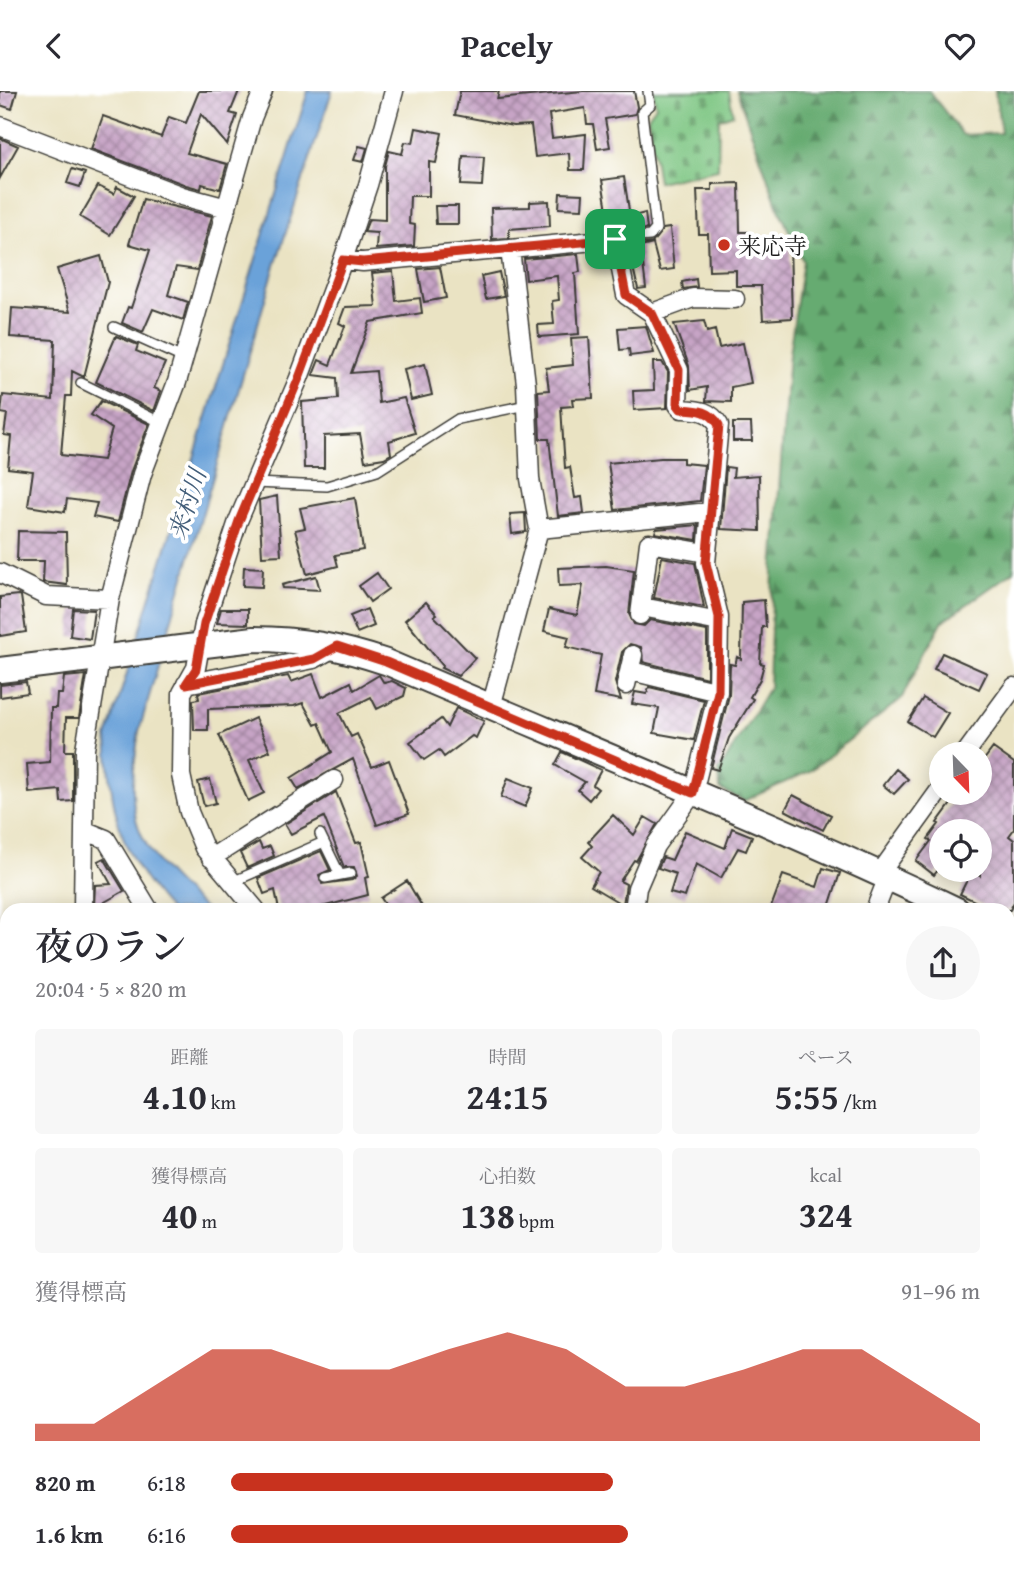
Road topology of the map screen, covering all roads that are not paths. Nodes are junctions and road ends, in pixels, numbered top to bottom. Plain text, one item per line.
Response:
1 (264, 91) edge
2 (394, 91) edge
3 (648, 91) edge
4 (0, 126) edge
5 (227, 208) junction
6 (615, 239) junction
7 (510, 249) junction
8 (343, 260) junction
9 (735, 299) dead end
10 (652, 313) junction
11 (114, 327) dead end
12 (183, 358) junction
13 (81, 383) dead end
14 (527, 405) junction
15 (162, 423) junction
16 (253, 483) junction
17 (709, 512) junction
18 (539, 529) junction
19 (706, 553) junction
20 (0, 573) edge
21 (110, 599) junction
22 (719, 622) junction
23 (194, 646) junction
24 (337, 646) junction
25 (104, 657) junction
26 (0, 670) edge
27 (630, 671) dead end
28 (186, 684) junction
29 (1014, 687) edge
30 (718, 692) junction
31 (491, 707) junction
32 (974, 742) edge
33 (334, 780) dead end
34 (693, 793) junction
35 (930, 805) edge
36 (86, 831) junction
37 (211, 858) junction
38 (351, 873) dead end
39 (340, 875) junction
40 (884, 875) junction
41 (325, 878) dead end
42 (231, 883) junction
43 (83, 903) edge
44 (145, 903) edge
45 (250, 903) edge
46 (635, 903) edge
47 (877, 903) edge
48 (942, 903) edge

1 - 5 street
2 - 8 street
3 - 6 lane
4 - 5 street
5 - 12 street
6 - 7 street
6 - 10 street
7 - 8 street
7 - 14 street
8 - 16 street
9 - 10 street
10 - 17 street
11 - 12 lane
12 - 15 street
13 - 15 lane
14 - 16 lane
14 - 18 street
15 - 21 street
16 - 23 street
17 - 18 street
17 - 19 street
18 - 31 street
19 - 22 street
19 - 22 street
20 - 21 street
21 - 25 street
22 - 30 street
23 - 24 street
23 - 25 street
23 - 28 street
24 - 28 street
24 - 31 street
25 - 26 street
25 - 36 street
27 - 30 street
28 - 37 street
29 - 32 street
30 - 34 street
31 - 34 street
33 - 37 street
34 - 40 street
34 - 46 street
35 - 40 street
36 - 43 street
36 - 44 street
37 - 42 street
38 - 39 lane
39 - 41 lane
39 - 42 lane
40 - 47 street
40 - 48 street
42 - 45 street

